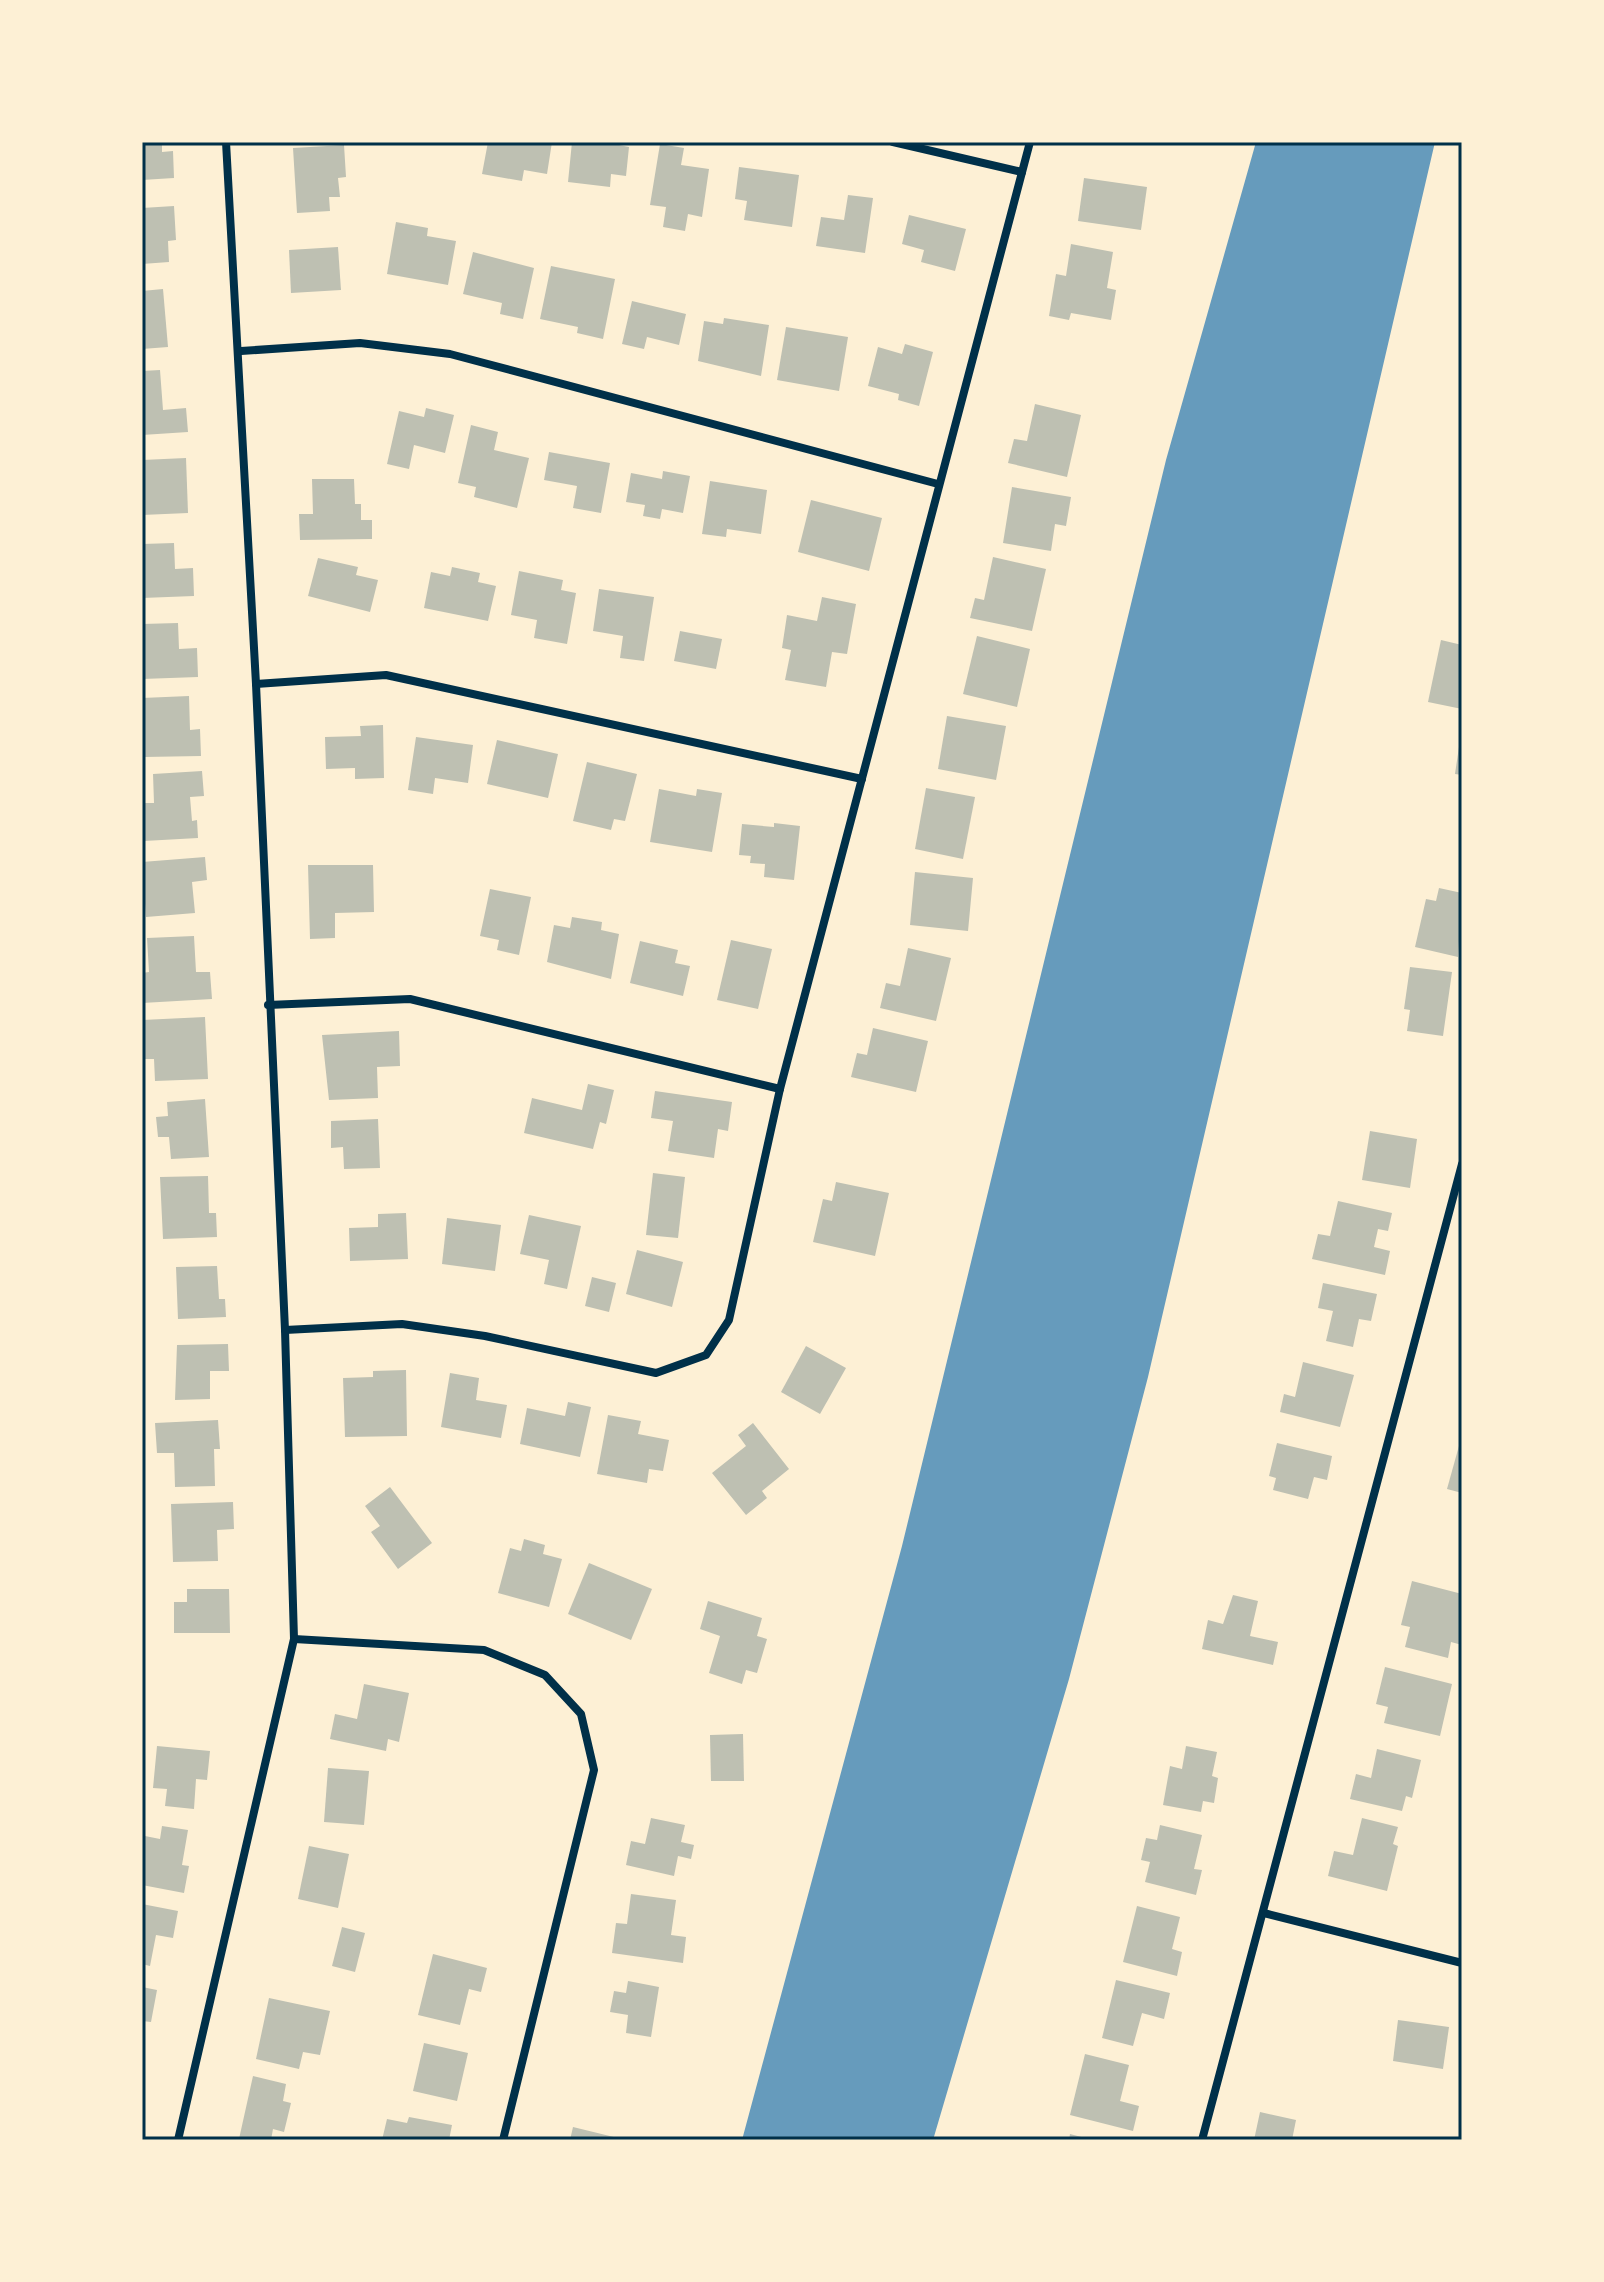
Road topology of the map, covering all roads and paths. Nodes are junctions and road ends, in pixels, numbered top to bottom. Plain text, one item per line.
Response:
1 (226, 142) edge
2 (893, 142) edge
3 (1030, 142) edge
4 (1022, 172) junction
5 (241, 351) junction
6 (938, 484) junction
7 (256, 684) junction
8 (862, 779) junction
9 (268, 1005) junction
10 (780, 1089) junction
11 (1462, 1164) edge
12 (285, 1330) junction
13 (294, 1639) junction
14 (1264, 1913) junction
15 (1462, 1963) edge
16 (178, 2140) edge
17 (503, 2140) edge
18 (1202, 2140) edge

1 - 5 street
2 - 4 street
3 - 4 street
4 - 6 street
5 - 6 street
5 - 7 street
6 - 8 street
7 - 8 street
7 - 9 street
8 - 10 street
9 - 10 street
9 - 12 street
10 - 12 street
11 - 14 street
12 - 13 street
13 - 16 street
13 - 17 street
14 - 15 street
14 - 18 street

